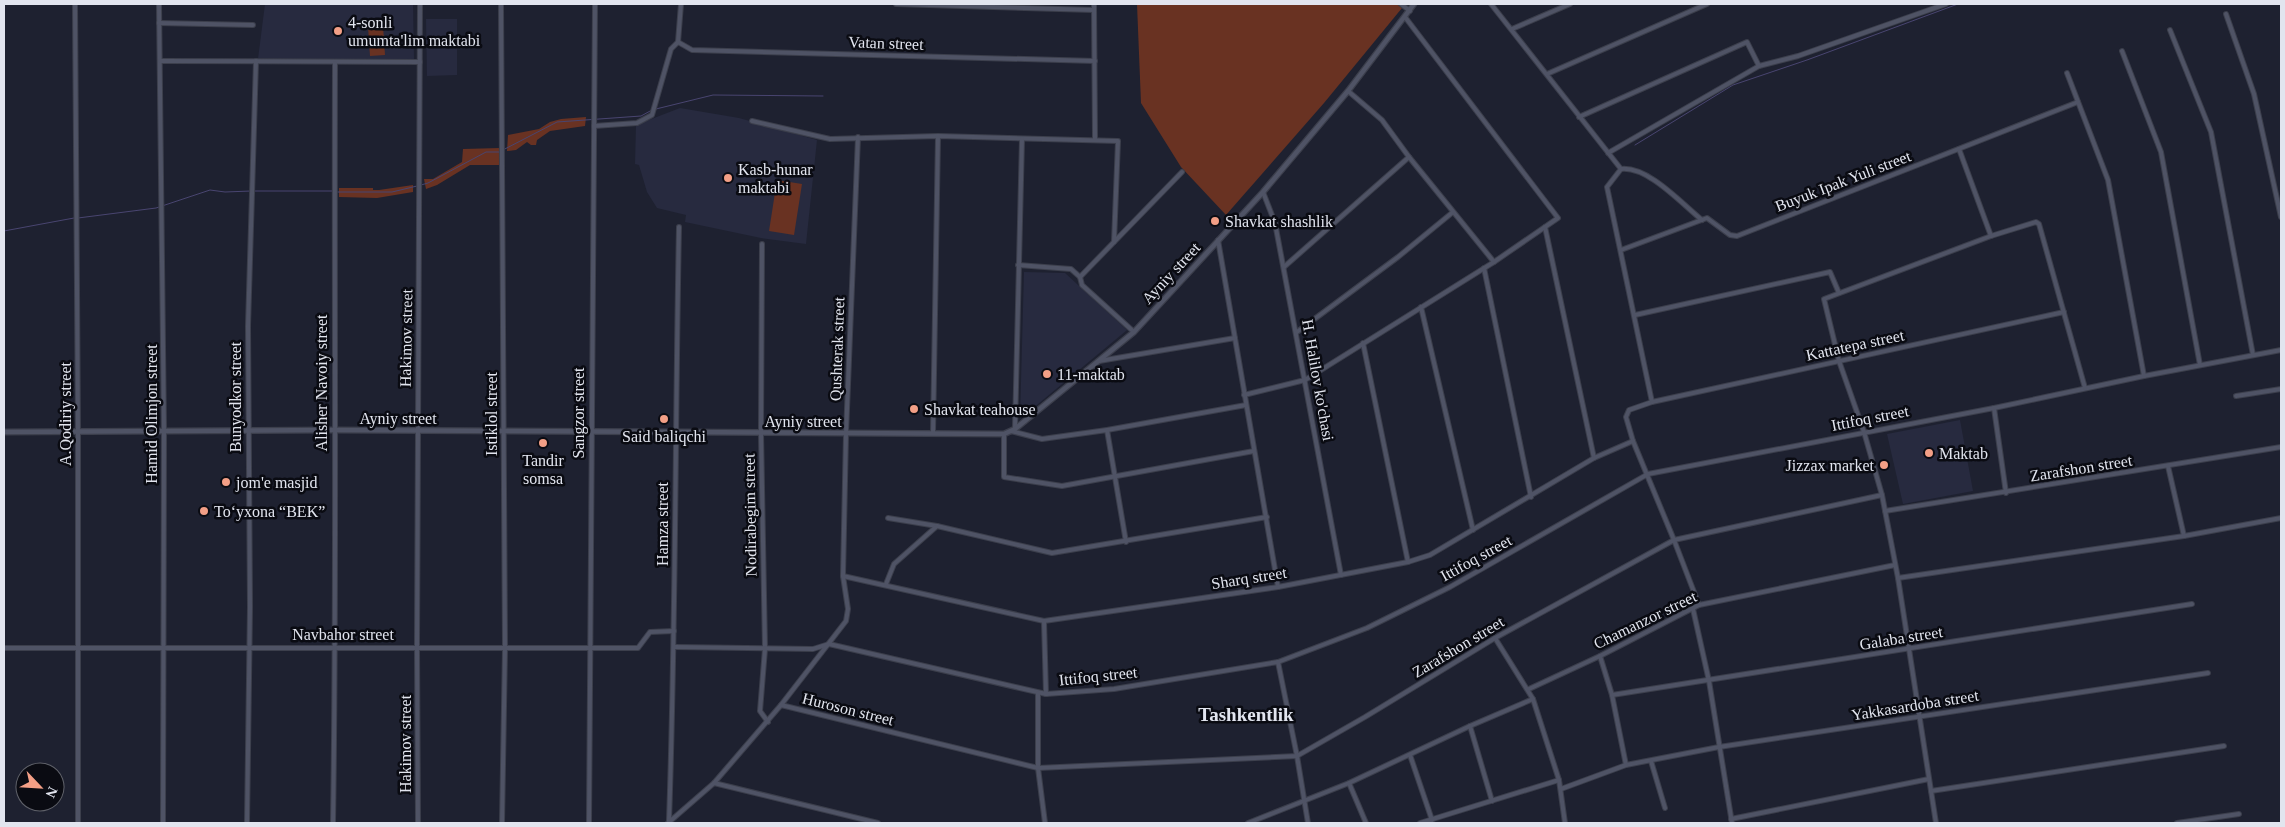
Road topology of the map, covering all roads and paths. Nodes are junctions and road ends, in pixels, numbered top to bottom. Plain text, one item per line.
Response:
1 (74, 4) edge
2 (159, 4) edge
3 (420, 4) edge
4 (502, 4) edge
5 (595, 4) edge
6 (681, 4) edge
7 (896, 4) edge
8 (1094, 4) edge
9 (1401, 4) edge
10 (1414, 4) edge
11 (1491, 4) edge
12 (1570, 4) edge
13 (1707, 4) edge
14 (1946, 4) edge
15 (1094, 10) junction
16 (1410, 11) junction
17 (2226, 14) dead end
18 (1405, 17) junction
19 (160, 23) junction
20 (253, 24) dead end
21 (1512, 29) junction
22 (2170, 30) dead end
23 (678, 42) junction
24 (2122, 50) dead end
25 (160, 61) junction
26 (256, 61) junction
27 (1095, 61) junction
28 (420, 62) junction
29 (335, 63) junction
30 (1759, 66) junction
31 (2067, 73) dead end
32 (1547, 74) junction
33 (1348, 91) junction
34 (2078, 102) junction
35 (1579, 117) junction
36 (752, 120) dead end
37 (594, 126) junction
38 (938, 136) junction
39 (858, 137) junction
40 (1022, 138) junction
41 (1095, 139) junction
42 (1959, 149) junction
43 (1608, 153) junction
44 (1409, 157) junction
45 (1621, 169) junction
46 (1182, 172) dead end
47 (1263, 192) junction
48 (1453, 212) junction
49 (2281, 217) edge
50 (1702, 220) junction
51 (680, 227) dead end
52 (1545, 227) junction
53 (1990, 236) junction
54 (1218, 240) junction
55 (1114, 242) junction
56 (762, 244) dead end
57 (1621, 250) junction
58 (1494, 262) junction
59 (1018, 265) junction
60 (1284, 267) junction
61 (1484, 268) junction
62 (1080, 277) junction
63 (1839, 293) junction
64 (1421, 306) junction
65 (2064, 312) junction
66 (1635, 315) junction
67 (1134, 332) junction
68 (1297, 332) junction
69 (1234, 338) junction
70 (1363, 343) junction
71 (2281, 350) edge
72 (2253, 355) junction
73 (1839, 361) junction
74 (1095, 362) junction
75 (2200, 365) junction
76 (2144, 376) junction
77 (1305, 380) junction
78 (2085, 388) junction
79 (2281, 388) edge
80 (1244, 395) junction
81 (2236, 396) dead end
82 (1652, 402) junction
83 (1246, 405) junction
84 (1994, 408) junction
85 (333, 430) junction
86 (1013, 430) junction
87 (1107, 430) junction
88 (247, 431) junction
89 (418, 431) junction
90 (504, 431) junction
91 (4, 432) edge
92 (78, 432) junction
93 (164, 432) junction
94 (590, 432) junction
95 (1864, 432) junction
96 (675, 433) junction
97 (761, 433) junction
98 (933, 433) junction
99 (846, 434) junction
100 (1004, 434) junction
101 (1632, 441) junction
102 (2281, 447) edge
103 (1254, 451) junction
104 (1594, 458) junction
105 (2168, 466) junction
106 (1648, 474) junction
107 (1116, 477) junction
108 (2006, 493) junction
109 (1882, 495) junction
110 (1531, 498) junction
111 (1885, 511) junction
112 (1267, 517) junction
113 (888, 518) dead end
114 (2281, 518) edge
115 (937, 526) junction
116 (1473, 530) junction
117 (2184, 536) junction
118 (1674, 540) junction
119 (1126, 542) junction
120 (1408, 562) junction
121 (1894, 564) junction
122 (1341, 575) junction
123 (843, 576) junction
124 (1898, 578) junction
125 (886, 584) junction
126 (1278, 587) junction
127 (2192, 604) dead end
128 (1699, 605) junction
129 (1693, 609) junction
130 (1044, 621) junction
131 (674, 631) junction
132 (1496, 638) junction
133 (829, 644) junction
134 (250, 646) junction
135 (336, 646) junction
136 (417, 646) junction
137 (163, 647) junction
138 (675, 647) junction
139 (4, 648) edge
140 (505, 648) junction
141 (590, 648) junction
142 (78, 649) junction
143 (765, 649) junction
144 (1909, 650) junction
145 (1600, 656) junction
146 (1278, 662) junction
147 (2208, 673) dead end
148 (1709, 680) junction
149 (1529, 689) junction
150 (1038, 693) junction
151 (1046, 694) junction
152 (1612, 695) junction
153 (1533, 699) junction
154 (782, 705) junction
155 (1920, 717) junction
156 (768, 722) junction
157 (1470, 726) junction
158 (2224, 746) dead end
159 (1719, 747) junction
160 (1410, 755) junction
161 (1297, 756) junction
162 (1651, 761) junction
163 (1626, 765) junction
164 (1038, 768) junction
165 (1929, 779) junction
166 (1560, 780) junction
167 (1349, 783) junction
168 (714, 784) junction
169 (1561, 789) junction
170 (1931, 791) junction
171 (1304, 801) junction
172 (1492, 801) junction
173 (1665, 808) dead end
174 (2239, 814) dead end
175 (1432, 820) junction
176 (1731, 821) edge
177 (668, 822) edge
178 (78, 823) edge
179 (163, 823) edge
180 (247, 823) edge
181 (333, 823) edge
182 (418, 823) edge
183 (502, 823) edge
184 (589, 823) edge
185 (878, 823) edge
186 (1045, 823) edge
187 (1248, 823) edge
188 (1308, 823) edge
189 (1366, 823) edge
190 (1420, 823) edge
191 (1565, 823) edge
192 (1936, 823) edge
193 (2177, 823) edge

1 - 92 street, A.Qodiriy street
2 - 19 street, Hamid Olimjon street
3 - 28 street, Hakimov street
4 - 90 street, Istiklol street
5 - 37 street, Sangzor street
6 - 23 street
7 - 15 street
8 - 15 street
9 - 16 street
10 - 16 street, Ayniy street
11 - 21 street
12 - 21 street
13 - 32 street
14 - 30 street
15 - 27 street
16 - 18 street, Ayniy street
17 - 49 street
18 - 33 street, Ayniy street
18 - 52 street
19 - 20 street
19 - 25 street, Hamid Olimjon street
21 - 32 street
22 - 72 street
23 - 27 street, Vatan street
23 - 37 street
24 - 75 street
25 - 26 street
25 - 93 street, Hamid Olimjon street
26 - 29 street
26 - 88 street, Bunyodkor street
27 - 41 street
28 - 29 street
28 - 89 street, Hakimov street
29 - 85 street, Alisher Navoiy street
30 - 35 street
30 - 43 street
31 - 34 street
32 - 35 street
33 - 44 street
33 - 47 street, Ayniy street
34 - 42 street, Buyuk Ipak Yuli street
34 - 76 street
35 - 43 street
36 - 39 street
37 - 94 street, Sangzor street
38 - 39 street
38 - 40 street
38 - 98 street
39 - 99 street, Qushterak street
40 - 41 street
40 - 59 street
41 - 55 street
42 - 50 street, Buyuk Ipak Yuli street
42 - 53 street
43 - 45 street
44 - 48 street
44 - 60 street
45 - 50 street
45 - 57 street
46 - 55 street
47 - 54 street, Ayniy street
47 - 60 street, H. Halilov ko'chasi
48 - 58 street
48 - 68 street
50 - 57 street
51 - 96 street, Hamza street
52 - 58 street
52 - 104 street
53 - 63 street
53 - 65 street
54 - 67 street, Ayniy street
54 - 69 street
55 - 62 street
56 - 97 street, Nodirabegim street
57 - 66 street
58 - 61 street
59 - 62 street
59 - 86 street
60 - 68 street, H. Halilov ko'chasi
61 - 64 street
61 - 110 street
62 - 67 street
63 - 66 street
63 - 73 street
64 - 70 street
64 - 116 street
65 - 73 street, Kattatepa street
65 - 78 street
66 - 82 street
67 - 74 street, Ayniy street
68 - 77 street, H. Halilov ko'chasi
69 - 74 street
69 - 80 street
70 - 77 street
70 - 120 street
71 - 72 street, Ittifoq street
72 - 75 street, Ittifoq street
73 - 82 street, Kattatepa street
73 - 95 street
74 - 86 street, Ayniy street
75 - 76 street, Ittifoq street
76 - 78 street, Ittifoq street
77 - 80 street
77 - 122 street, H. Halilov ko'chasi
78 - 84 street, Ittifoq street
79 - 81 street
80 - 83 street
82 - 101 street, Kattatepa street
83 - 87 street
83 - 103 street
84 - 95 street, Ittifoq street
84 - 108 street
85 - 88 street, Ayniy street
85 - 89 street, Ayniy street
85 - 135 street, Alisher Navoiy street
86 - 87 street
86 - 100 street, Ayniy street
87 - 107 street
88 - 93 street, Ayniy street
88 - 134 street, Bunyodkor street
89 - 90 street, Ayniy street
89 - 136 street, Hakimov street
90 - 94 street, Ayniy street
90 - 140 street, Istiklol street
91 - 92 street, Ayniy street
92 - 93 street, Ayniy street
92 - 142 street, A.Qodiriy street
93 - 137 street, Hamid Olimjon street
94 - 96 street, Ayniy street
94 - 141 street, Sangzor street
95 - 106 street, Ittifoq street
95 - 109 street
96 - 97 street, Ayniy street
96 - 131 street, Hamza street
97 - 99 street, Ayniy street
97 - 143 street, Nodirabegim street
98 - 99 street, Ayniy street
98 - 100 street, Ayniy street
99 - 123 street, Qushterak street
100 - 107 street
101 - 104 street, Sharq street
101 - 106 street
102 - 105 street, Zarafshon street
103 - 107 street
103 - 112 street
104 - 110 street, Sharq street
105 - 108 street, Zarafshon street
105 - 117 street
106 - 118 street
106 - 146 street, Ittifoq street
107 - 119 street
108 - 111 street, Zarafshon street
109 - 111 street
109 - 118 street, Zarafshon street
110 - 116 street, Sharq street
111 - 121 street
112 - 119 street
112 - 126 street
113 - 115 street
114 - 117 street
115 - 119 street
115 - 125 street
116 - 120 street, Sharq street
117 - 124 street
118 - 128 street
118 - 132 street, Zarafshon street
120 - 122 street, Sharq street
121 - 124 street
121 - 128 street, Chamanzor street
122 - 126 street, Sharq street
123 - 125 street, Sharq street
123 - 133 street, Qushterak street
124 - 144 street
125 - 130 street, Sharq street
126 - 130 street, Sharq street
127 - 144 street, Galaba street
128 - 129 street, Chamanzor street
129 - 145 street, Chamanzor street
129 - 148 street
130 - 151 street
131 - 138 street, Hamza street
131 - 141 street, Navbahor street
132 - 149 street
132 - 161 street, Zarafshon street
133 - 143 street, Ittifoq street
133 - 150 street, Ittifoq street
133 - 154 street, Qushterak street
134 - 135 street, Navbahor street
134 - 137 street, Navbahor street
134 - 180 street, Bunyodkor street
135 - 136 street, Navbahor street
135 - 181 street, Alisher Navoiy street
136 - 140 street, Navbahor street
136 - 182 street, Hakimov street
137 - 142 street, Navbahor street
137 - 179 street, Hamid Olimjon street
138 - 143 street, Ittifoq street
138 - 177 street, Hamza street
139 - 142 street, Navbahor street
140 - 141 street, Navbahor street
140 - 183 street, Istiklol street
141 - 184 street, Sangzor street
142 - 178 street, A.Qodiriy street
143 - 156 street, Nodirabegim street
144 - 148 street, Galaba street
144 - 155 street
145 - 149 street, Chamanzor street
145 - 152 street
146 - 151 street, Ittifoq street
146 - 161 street
147 - 155 street, Yakkasardoba street
148 - 152 street, Galaba street
148 - 159 street
149 - 153 street
150 - 151 street, Ittifoq street
150 - 164 street
152 - 163 street
153 - 157 street
153 - 166 street
154 - 156 street, Huroson street
154 - 164 street, Huroson street
155 - 159 street, Yakkasardoba street
155 - 165 street
156 - 168 street, Huroson street
157 - 160 street
157 - 172 street
158 - 170 street
159 - 162 street, Yakkasardoba street
159 - 176 street
160 - 167 street
160 - 175 street
161 - 164 street, Zarafshon street
161 - 171 street
162 - 163 street, Yakkasardoba street
162 - 173 street
163 - 169 street, Yakkasardoba street
164 - 186 street
165 - 170 street
165 - 176 street
166 - 169 street
166 - 172 street
167 - 171 street
167 - 189 street
168 - 177 street, Huroson street
168 - 185 street
169 - 191 street
170 - 192 street
171 - 187 street
171 - 188 street
172 - 175 street
174 - 193 street
175 - 190 street

